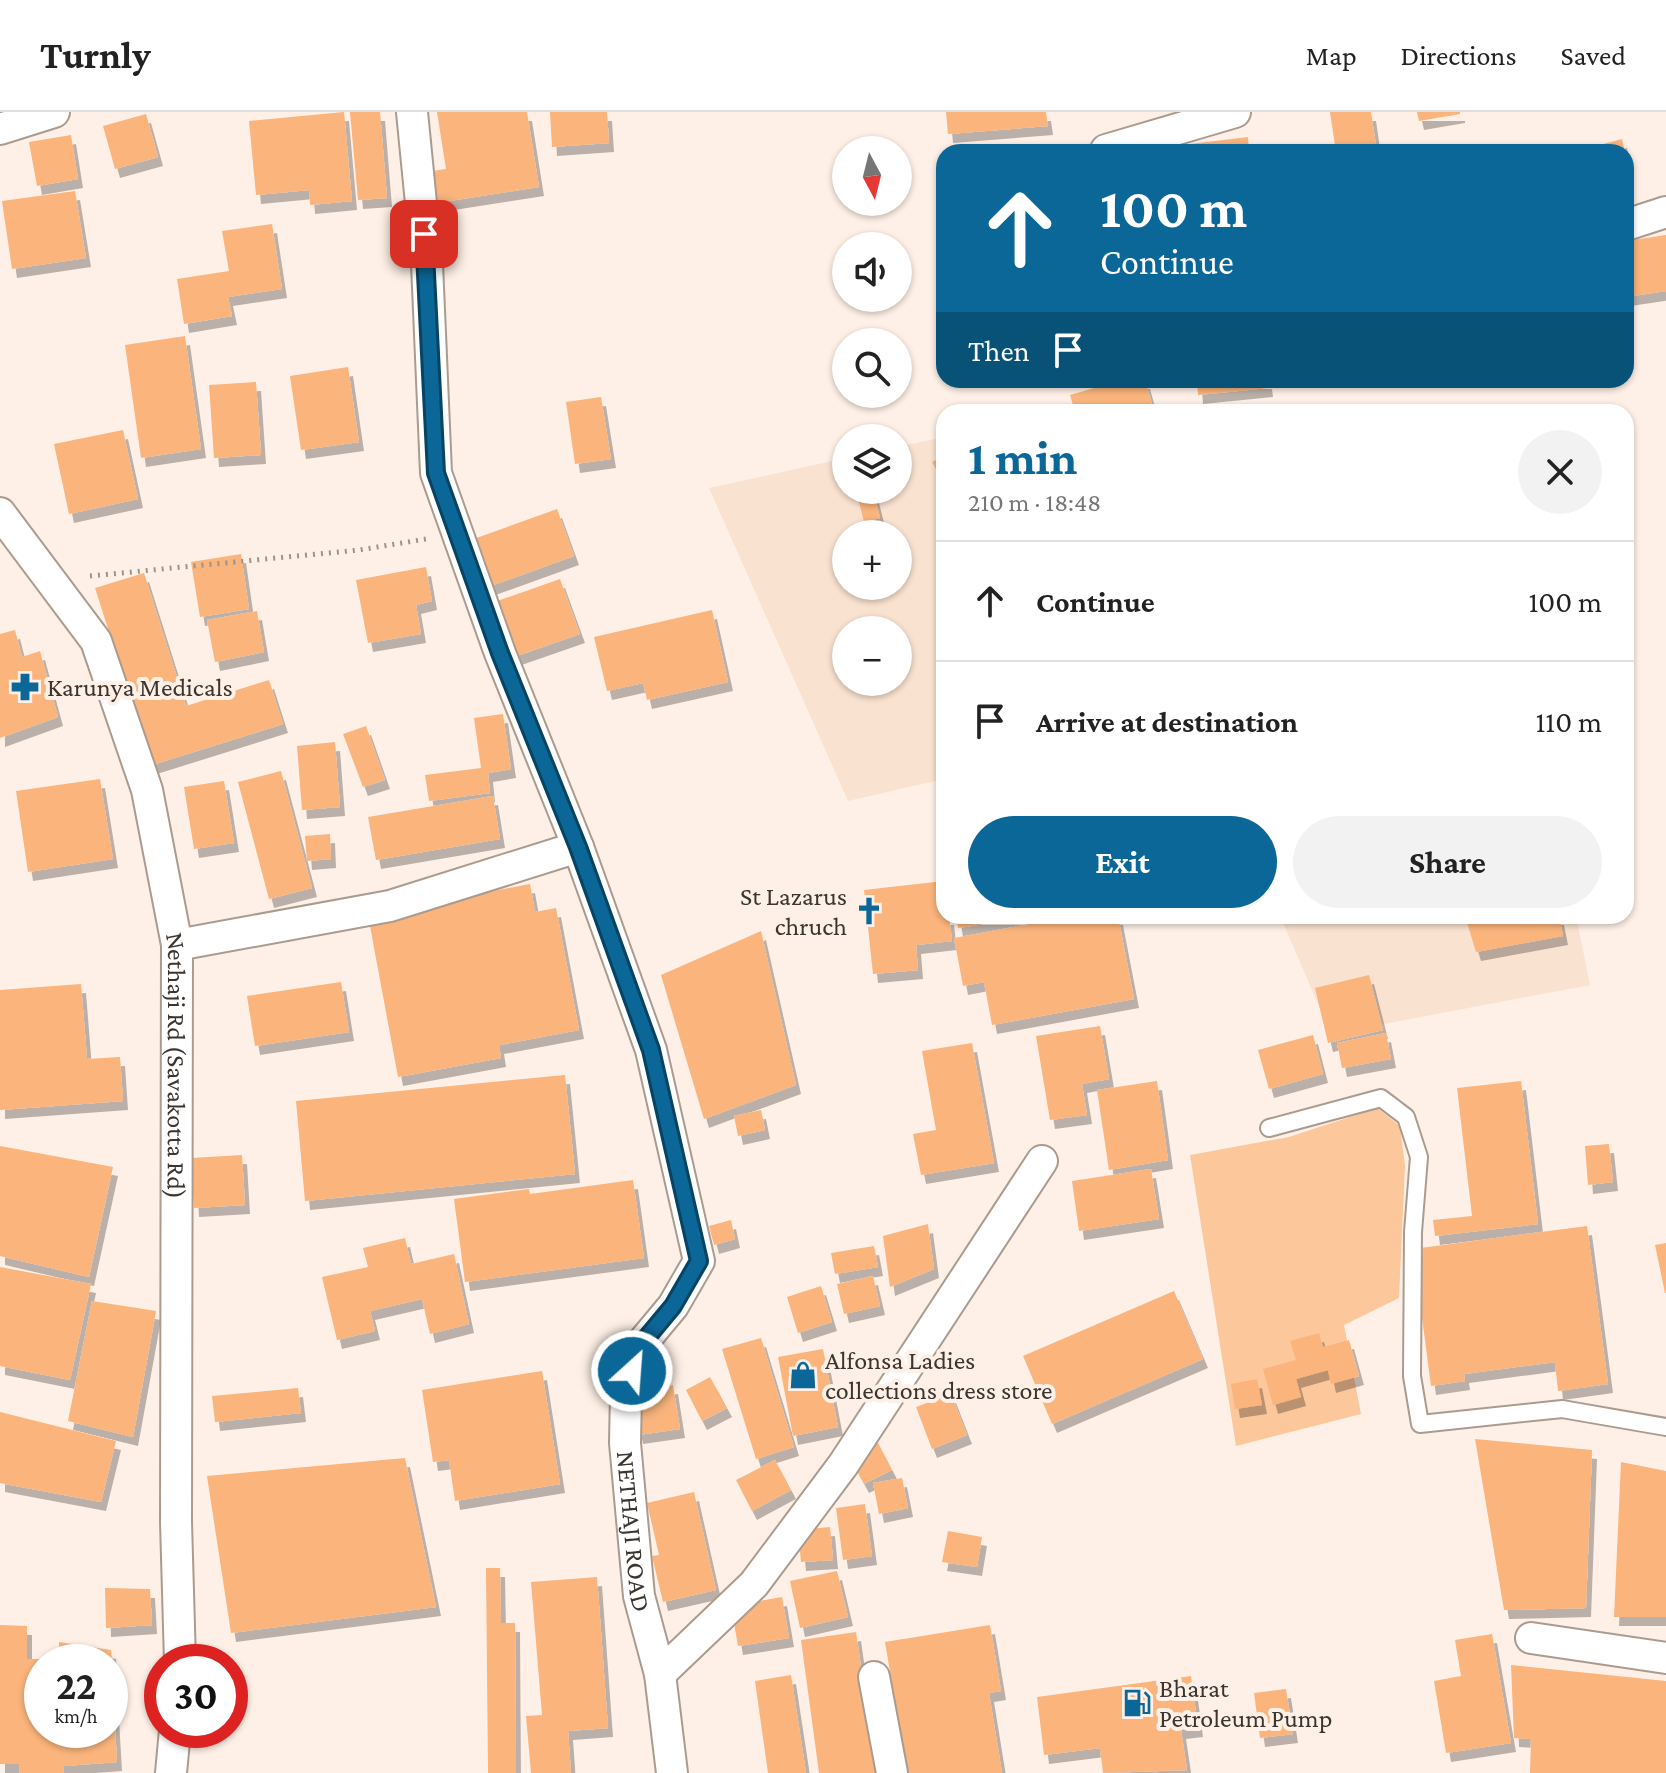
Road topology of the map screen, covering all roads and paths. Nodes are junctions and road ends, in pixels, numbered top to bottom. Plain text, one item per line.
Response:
1 (54, 112) edge
2 (412, 112) edge
3 (1235, 112) edge
4 (0, 129) edge
5 (1126, 144) edge
6 (1666, 212) edge
7 (1634, 222) edge
8 (0, 513) edge
9 (457, 533) junction
10 (49, 579) junction
11 (578, 847) junction
12 (177, 945) junction
13 (1269, 1128) dead end
14 (1042, 1161) dead end
15 (1666, 1427) edge
16 (1531, 1638) dead end
17 (179, 1644) edge
18 (1666, 1658) edge
19 (660, 1674) junction
20 (874, 1677) dead end
21 (173, 1748) edge
22 (171, 1773) edge
23 (672, 1773) edge
24 (892, 1773) edge

1 - 4 street
2 - 9 street, NETHAJI ROAD
3 - 5 street
6 - 7 street
8 - 10 street, Nethaji Rd (Savakotta Rd)
9 - 10 path
9 - 11 street, NETHAJI ROAD
10 - 12 street, Nethaji Rd (Savakotta Rd)
11 - 12 street
11 - 19 street, NETHAJI ROAD
12 - 17 street, Nethaji Rd (Savakotta Rd)
13 - 15 lane
14 - 19 street
16 - 18 street
19 - 23 street, NETHAJI ROAD
20 - 24 street
21 - 22 street

